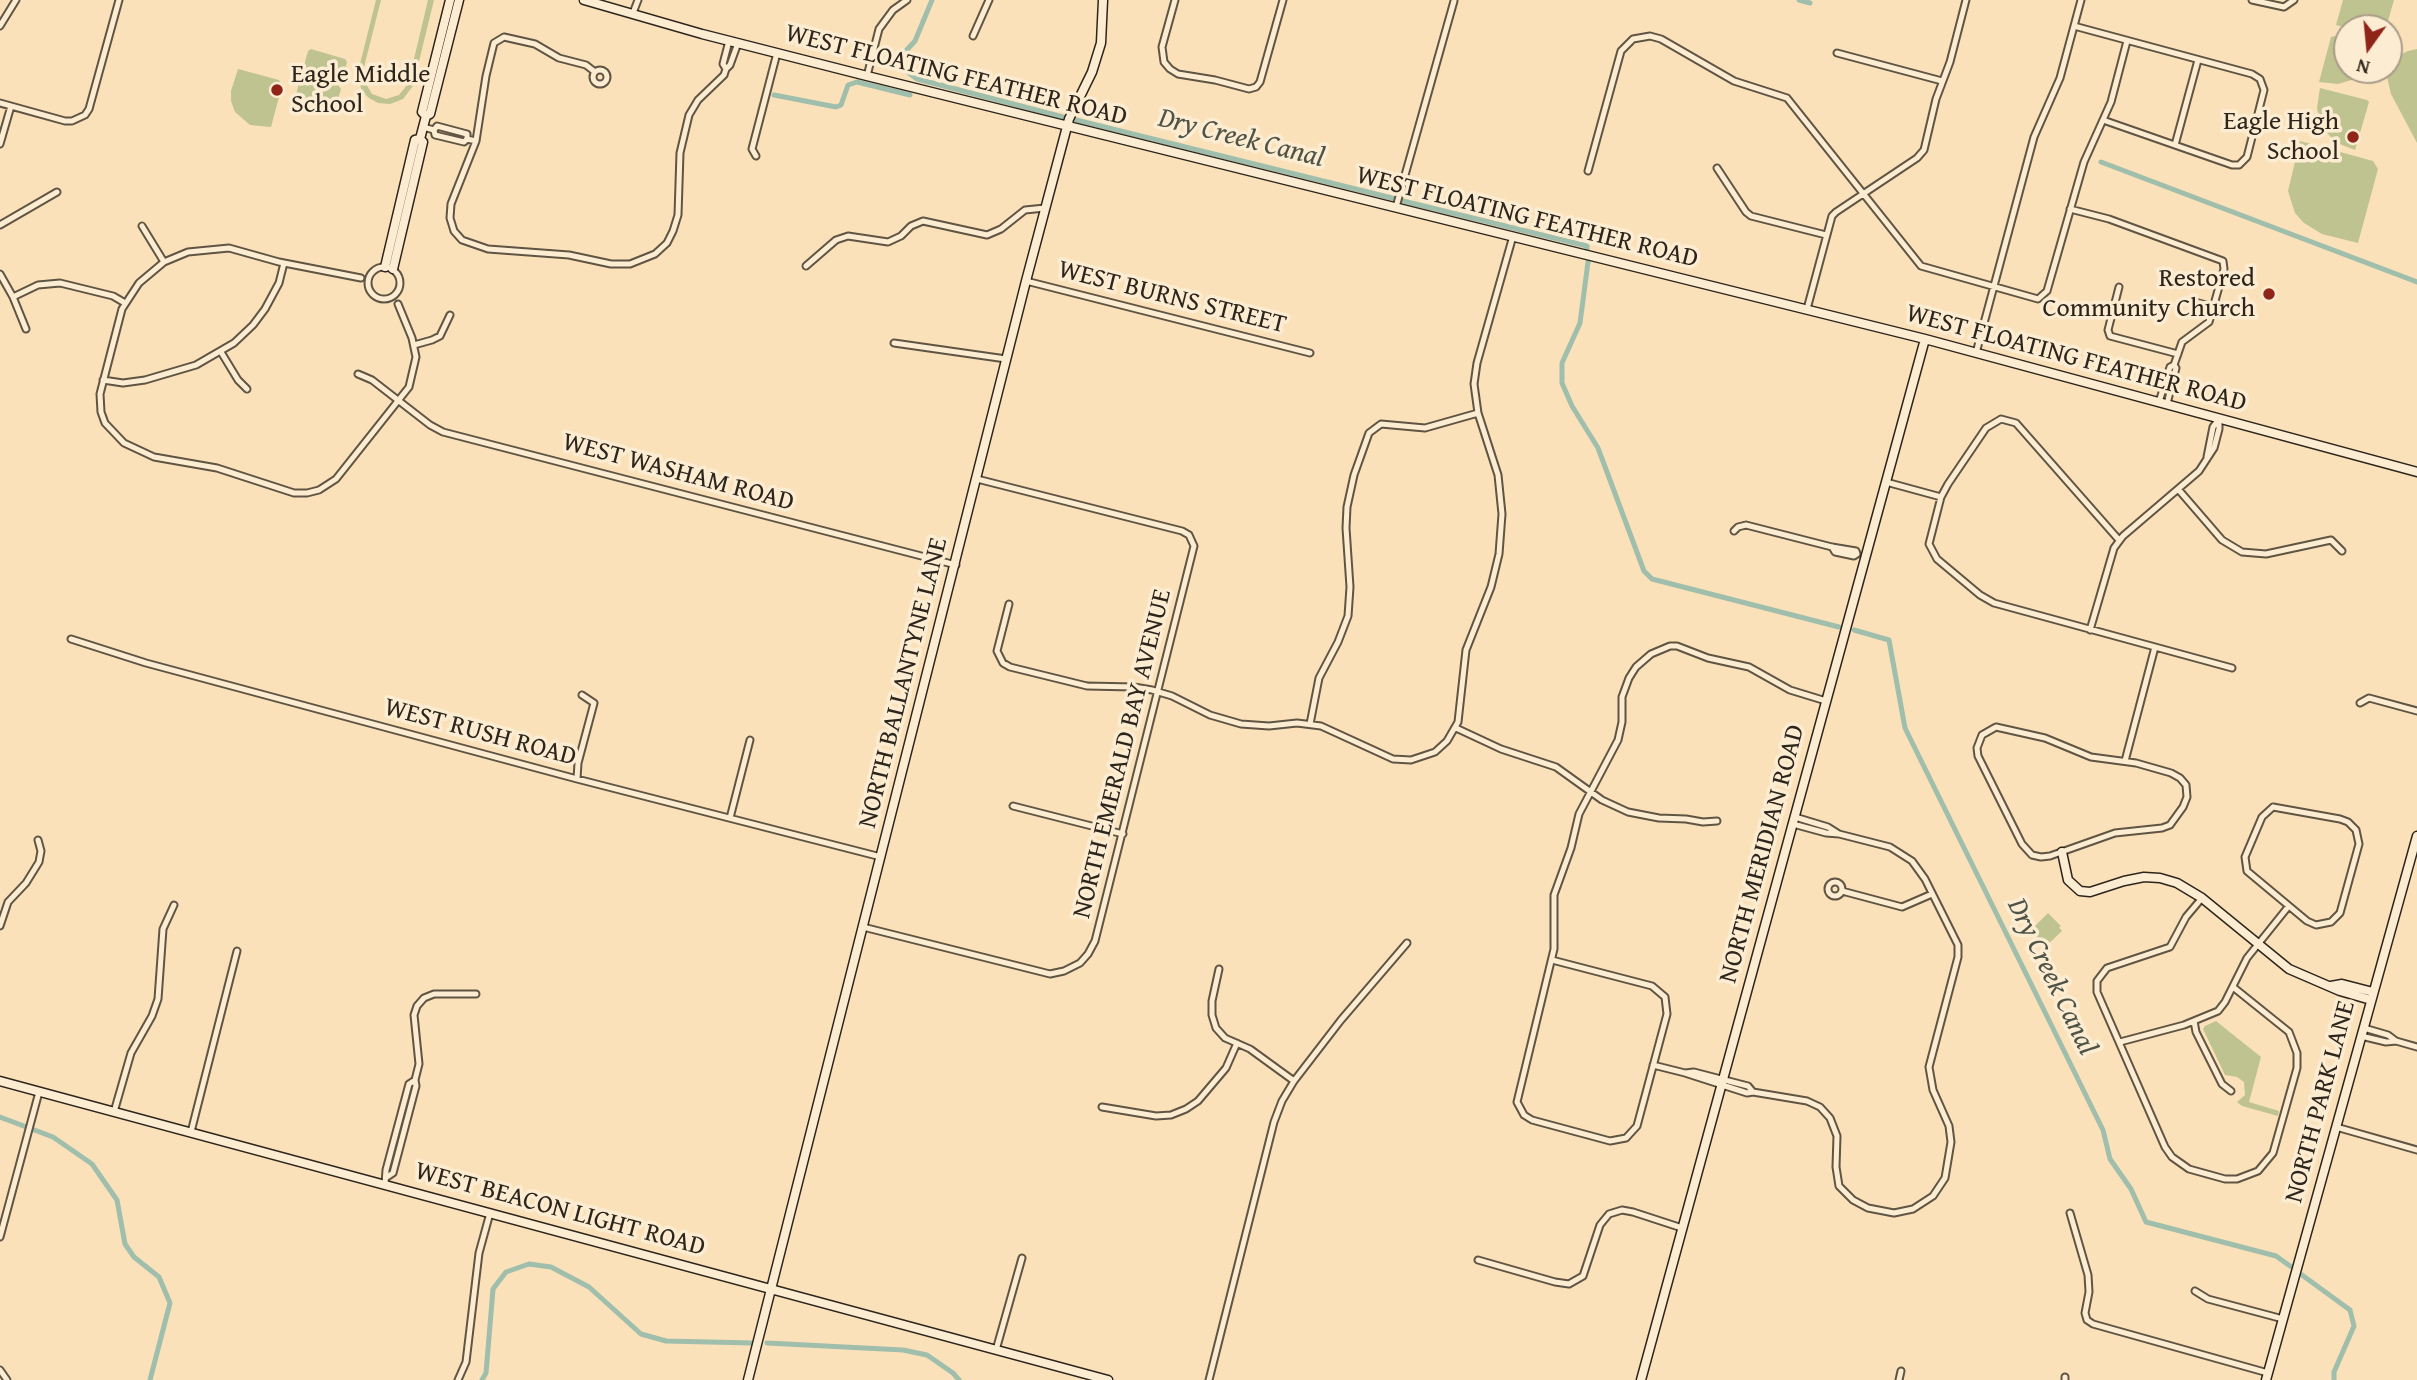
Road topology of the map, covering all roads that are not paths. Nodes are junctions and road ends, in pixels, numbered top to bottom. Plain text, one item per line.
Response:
1 (16, 0) edge
2 (119, 0) edge
3 (450, 0) edge
4 (459, 0) edge
5 (584, 0) edge
6 (638, 0) edge
7 (906, 0) edge
8 (989, 0) edge
9 (1102, 0) edge
10 (1175, 0) edge
11 (1283, 0) edge
12 (1966, 0) edge
13 (2081, 0) edge
14 (2252, 0) edge
15 (1454, 1) edge
16 (2292, 3) edge
17 (633, 13) junction
18 (0, 26) edge
19 (2074, 26) junction
20 (972, 36) dead end
21 (2127, 41) junction
22 (733, 42) junction
23 (777, 53) junction
24 (1838, 53) dead end
25 (2198, 60) junction
26 (594, 72) dead end
27 (867, 76) junction
28 (1942, 81) junction
29 (0, 103) edge
30 (11, 106) junction
31 (426, 117) junction
32 (2103, 120) junction
33 (1067, 125) junction
34 (423, 127) junction
35 (477, 141) junction
36 (0, 144) edge
37 (2175, 145) junction
38 (756, 156) dead end
39 (1717, 168) dead end
40 (1588, 171) dead end
41 (57, 192) dead end
42 (1862, 194) junction
43 (1396, 206) junction
44 (1045, 208) junction
45 (2070, 209) junction
46 (0, 225) edge
47 (142, 226) dead end
48 (1826, 235) junction
49 (1513, 236) junction
50 (164, 262) junction
51 (284, 263) junction
52 (806, 266) dead end
53 (389, 268) junction
54 (0, 274) edge
55 (369, 275) junction
56 (361, 278) junction
57 (1026, 281) junction
58 (368, 285) junction
59 (2119, 287) dead end
60 (1994, 288) junction
61 (398, 290) junction
62 (13, 297) junction
63 (388, 299) junction
64 (2191, 301) dead end
65 (125, 303) junction
66 (398, 304) junction
67 (2214, 307) junction
68 (1807, 309) junction
69 (450, 316) dead end
70 (26, 330) dead end
71 (1925, 339) junction
72 (894, 343) dead end
73 (414, 345) junction
74 (221, 352) junction
75 (1310, 353) dead end
76 (1976, 353) junction
77 (2178, 354) junction
78 (1006, 359) junction
79 (358, 374) dead end
80 (103, 380) junction
81 (247, 389) dead end
82 (400, 401) junction
83 (2163, 403) junction
84 (1478, 413) junction
85 (2219, 419) junction
86 (2417, 472) edge
87 (977, 479) junction
88 (1886, 482) junction
89 (2178, 489) junction
90 (1941, 497) junction
91 (1734, 531) dead end
92 (2119, 541) junction
93 (2342, 551) dead end
94 (1862, 555) junction
95 (956, 565) junction
96 (1009, 604) dead end
97 (2090, 629) junction
98 (71, 639) dead end
99 (2155, 647) junction
100 (2232, 668) dead end
101 (1158, 692) junction
102 (582, 695) dead end
103 (1826, 701) junction
104 (2360, 703) dead end
105 (2417, 711) edge
106 (1310, 724) junction
107 (1456, 728) junction
108 (750, 740) dead end
109 (2124, 761) junction
110 (577, 779) junction
111 (1590, 792) junction
112 (1013, 806) dead end
113 (730, 818) junction
114 (1717, 821) dead end
115 (1794, 821) junction
116 (1123, 834) junction
117 (2417, 836) edge
118 (38, 840) dead end
119 (2062, 852) junction
120 (2414, 855) edge
121 (881, 857) junction
122 (1842, 891) dead end
123 (1932, 894) junction
124 (2202, 898) junction
125 (174, 905) dead end
126 (2288, 906) junction
127 (0, 926) edge
128 (863, 927) junction
129 (1407, 943) dead end
130 (2259, 945) junction
131 (237, 951) dead end
132 (1552, 960) junction
133 (1219, 969) dead end
134 (2233, 988) junction
135 (476, 994) dead end
136 (2372, 996) junction
137 (2194, 1021) junction
138 (2362, 1032) junction
139 (2120, 1042) junction
140 (1237, 1043) junction
141 (2417, 1047) edge
142 (1653, 1065) junction
143 (0, 1081) edge
144 (1294, 1081) junction
145 (1722, 1083) junction
146 (2231, 1091) dead end
147 (39, 1092) junction
148 (1102, 1107) dead end
149 (114, 1112) junction
150 (2336, 1127) junction
151 (191, 1132) junction
152 (2417, 1150) edge
153 (386, 1180) junction
154 (490, 1213) junction
155 (2070, 1213) dead end
156 (1682, 1228) junction
157 (0, 1237) edge
158 (1022, 1258) dead end
159 (1478, 1260) dead end
160 (772, 1289) junction
161 (2194, 1291) dead end
162 (2283, 1319) junction
163 (996, 1350) junction
164 (0, 1370) edge
165 (1901, 1371) dead end
166 (2267, 1376) edge
167 (7, 1380) edge
168 (458, 1380) edge
169 (748, 1380) edge
170 (1108, 1380) edge
171 (1209, 1380) edge
172 (1641, 1380) edge
173 (1899, 1380) edge

1 - 18 street
2 - 30 street
3 - 31 street
4 - 31 street
5 - 17 street, WEST FLOATING FEATHER ROAD
6 - 17 street
7 - 27 street
8 - 20 street
9 - 33 street, NORTH BALLANTYNE LANE
10 - 11 street
12 - 28 street
13 - 19 street
14 - 16 street
15 - 43 street
17 - 22 street, WEST FLOATING FEATHER ROAD
19 - 21 street
19 - 60 street
21 - 25 street
21 - 32 street
22 - 23 street, WEST FLOATING FEATHER ROAD
22 - 35 street
23 - 27 street, WEST FLOATING FEATHER ROAD
23 - 38 street
24 - 28 street
25 - 37 street
25 - 37 street
26 - 35 street
27 - 33 street, WEST FLOATING FEATHER ROAD
28 - 42 street
29 - 30 street
30 - 36 street
31 - 34 street
32 - 37 street
32 - 45 street
33 - 43 street, WEST FLOATING FEATHER ROAD
33 - 44 street, NORTH BALLANTYNE LANE
34 - 35 street
34 - 53 street
39 - 48 street
40 - 42 street
41 - 46 street
42 - 48 street
42 - 60 street
43 - 49 street, WEST FLOATING FEATHER ROAD
44 - 52 street
44 - 57 street, NORTH BALLANTYNE LANE
45 - 60 street
45 - 67 street
47 - 50 street
48 - 68 street
49 - 68 street, WEST FLOATING FEATHER ROAD
49 - 84 street
50 - 51 street
50 - 65 street
51 - 56 street
51 - 74 street
53 - 55 street
53 - 61 street
54 - 62 street
55 - 56 street
55 - 58 street
56 - 58 street
57 - 75 street, WEST BURNS STREET
57 - 78 street, NORTH BALLANTYNE LANE
58 - 63 street
59 - 77 street
60 - 76 street
61 - 63 street
61 - 66 street
62 - 65 street
62 - 70 street
63 - 66 street
64 - 67 street
65 - 80 street
66 - 73 street
67 - 77 street
68 - 71 street, WEST FLOATING FEATHER ROAD
69 - 73 street
71 - 76 street, WEST FLOATING FEATHER ROAD
71 - 88 street, NORTH MERIDIAN ROAD
72 - 78 street
73 - 82 street
74 - 80 street
74 - 81 street
76 - 83 street, WEST FLOATING FEATHER ROAD
77 - 83 street
78 - 87 street, NORTH BALLANTYNE LANE
79 - 82 street, WEST WASHAM ROAD
80 - 82 street
82 - 95 street, WEST WASHAM ROAD
83 - 85 street, WEST FLOATING FEATHER ROAD
84 - 106 street
84 - 107 street
85 - 86 street, WEST FLOATING FEATHER ROAD
85 - 89 street
87 - 95 street, NORTH BALLANTYNE LANE
87 - 101 street, NORTH EMERALD BAY AVENUE
88 - 90 street
88 - 94 street, NORTH MERIDIAN ROAD
89 - 92 street
89 - 93 street
90 - 92 street
90 - 97 street
91 - 94 street
92 - 97 street
94 - 103 street, NORTH MERIDIAN ROAD
95 - 121 street, NORTH BALLANTYNE LANE
96 - 101 street
97 - 99 street
98 - 110 street, WEST RUSH ROAD
99 - 100 street
99 - 109 street
101 - 106 street
101 - 116 street, NORTH EMERALD BAY AVENUE
102 - 110 street
103 - 111 street
103 - 115 street, NORTH MERIDIAN ROAD
104 - 105 street
106 - 107 street
107 - 111 street
108 - 113 street
109 - 119 street
109 - 119 street
110 - 113 street, WEST RUSH ROAD
111 - 114 street
111 - 132 street
112 - 116 street
113 - 121 street, WEST RUSH ROAD
115 - 123 street
115 - 145 street, NORTH MERIDIAN ROAD
116 - 128 street, NORTH EMERALD BAY AVENUE
117 - 120 street, NORTH PARK LANE
118 - 127 street
119 - 124 street
120 - 136 street, NORTH PARK LANE
121 - 128 street, NORTH BALLANTYNE LANE
122 - 123 street
123 - 145 street
124 - 130 street
124 - 139 street
125 - 149 street
126 - 126 street
126 - 130 street
128 - 160 street, NORTH BALLANTYNE LANE
129 - 144 street
130 - 134 street
130 - 136 street
131 - 151 street
132 - 142 street
132 - 142 street
133 - 140 street
134 - 137 street
134 - 139 street
135 - 153 street
136 - 138 street, NORTH PARK LANE
137 - 139 street
137 - 146 street
138 - 141 street
138 - 150 street, NORTH PARK LANE
140 - 144 street
140 - 148 street
142 - 145 street
143 - 147 street, WEST BEACON LIGHT ROAD
144 - 171 street
145 - 156 street, NORTH MERIDIAN ROAD
147 - 149 street, WEST BEACON LIGHT ROAD
147 - 157 street
149 - 151 street, WEST BEACON LIGHT ROAD
150 - 152 street
150 - 162 street, NORTH PARK LANE
151 - 153 street, WEST BEACON LIGHT ROAD
153 - 154 street, WEST BEACON LIGHT ROAD
154 - 160 street, WEST BEACON LIGHT ROAD
154 - 168 street
155 - 166 street
156 - 159 street
156 - 172 street, NORTH MERIDIAN ROAD
158 - 163 street
160 - 163 street, WEST BEACON LIGHT ROAD
160 - 169 street, NORTH BALLANTYNE LANE
161 - 162 street
162 - 166 street, NORTH PARK LANE
163 - 170 street, WEST BEACON LIGHT ROAD
164 - 167 street
165 - 173 street

